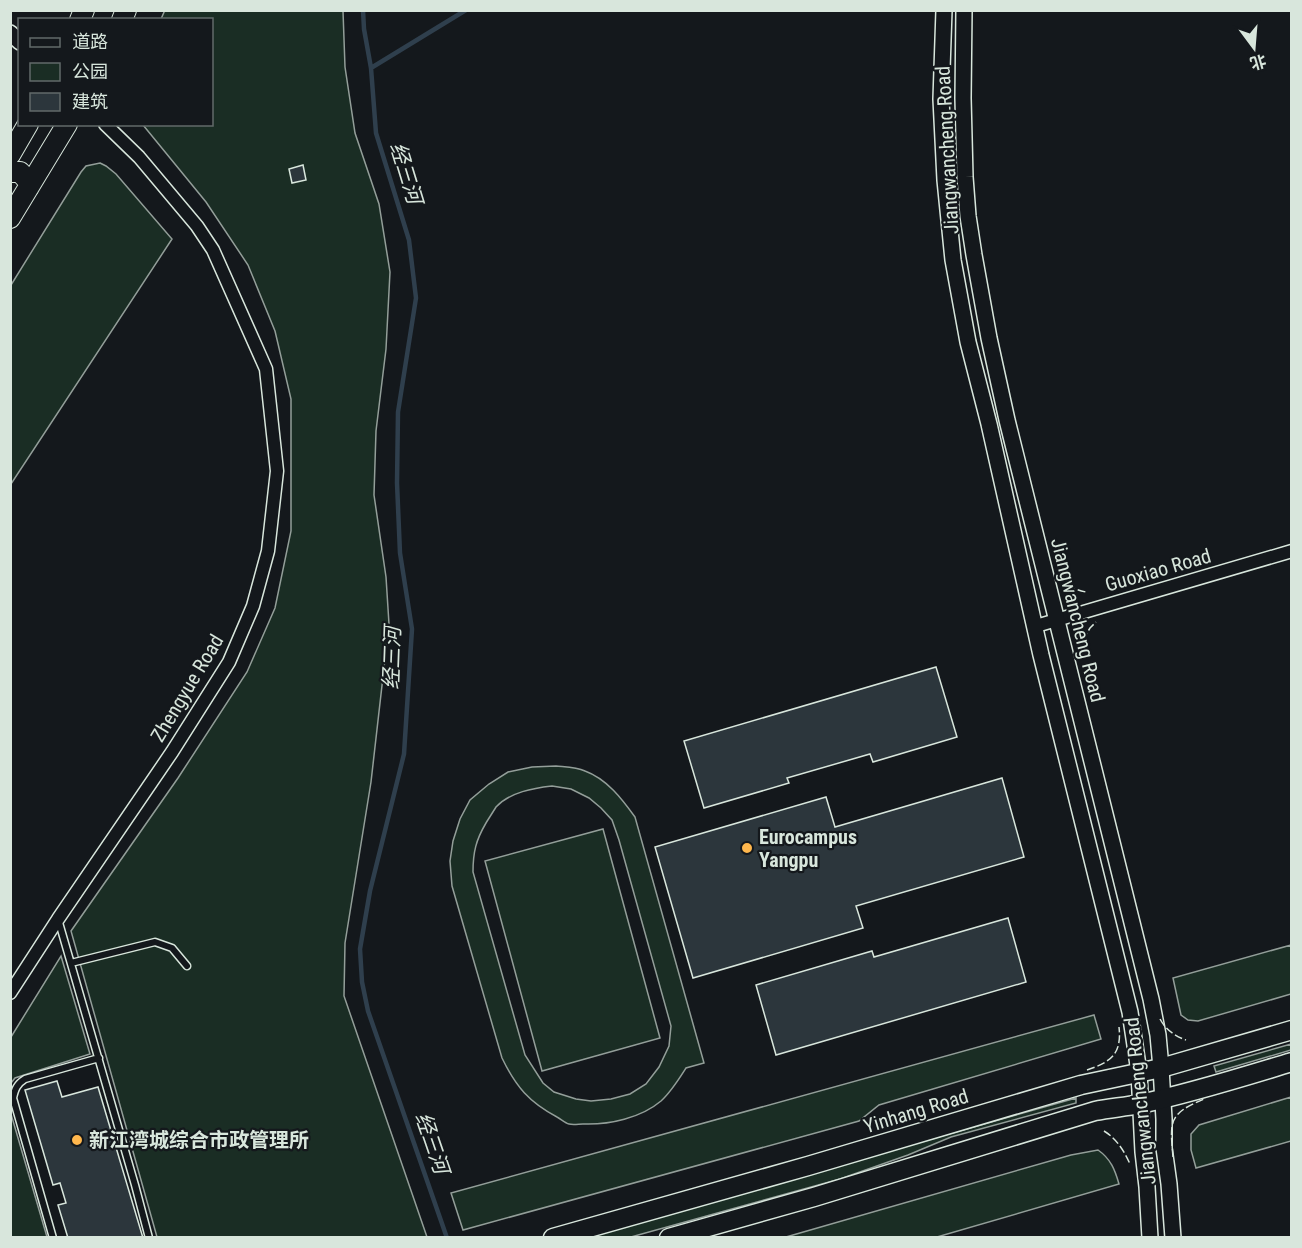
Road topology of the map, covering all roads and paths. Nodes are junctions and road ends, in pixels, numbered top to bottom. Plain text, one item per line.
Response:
1 (944, 10) edge
2 (964, 10) edge
3 (27, 126) edge
4 (66, 126) edge
5 (107, 126) edge
6 (10, 155) edge
7 (10, 172) edge
8 (29, 187) junction
9 (10, 218) edge
10 (1292, 551) edge
11 (1056, 620) junction
12 (1036, 626) junction
13 (58, 919) junction
14 (71, 963) junction
15 (187, 966) dead end
16 (10, 993) edge
17 (1292, 1030) edge
18 (99, 1058) junction
19 (1292, 1062) edge
20 (1161, 1068) junction
21 (1139, 1072) junction
22 (1164, 1098) junction
23 (1141, 1104) junction
24 (53, 1238) edge
25 (149, 1238) edge
26 (553, 1238) edge
27 (669, 1238) edge
28 (1150, 1238) edge
29 (1173, 1238) edge

1 - 12 street, Jiangwancheng Road
2 - 11 street, Jiangwancheng Road
3 - 6 main road
4 - 8 main road
5 - 13 street, Zhengyue Road
7 - 8 main road
8 - 9 main road
10 - 11 street, Guoxiao Road
11 - 12 street, Guoxiao Road
11 - 20 street, Jiangwancheng Road
12 - 21 street, Jiangwancheng Road
13 - 14 lane
13 - 16 street, Zhengyue Road
14 - 15 lane
14 - 18 lane
17 - 20 main road, Yinhang Road
18 - 24 lane
18 - 25 lane
19 - 22 main road
20 - 21 main road, Yinhang Road
20 - 22 street, Jiangwancheng Road
21 - 23 street, Jiangwancheng Road
21 - 26 main road, Yinhang Road
22 - 23 main road
22 - 29 street, Jiangwancheng Road
23 - 27 main road
23 - 28 street, Jiangwancheng Road

